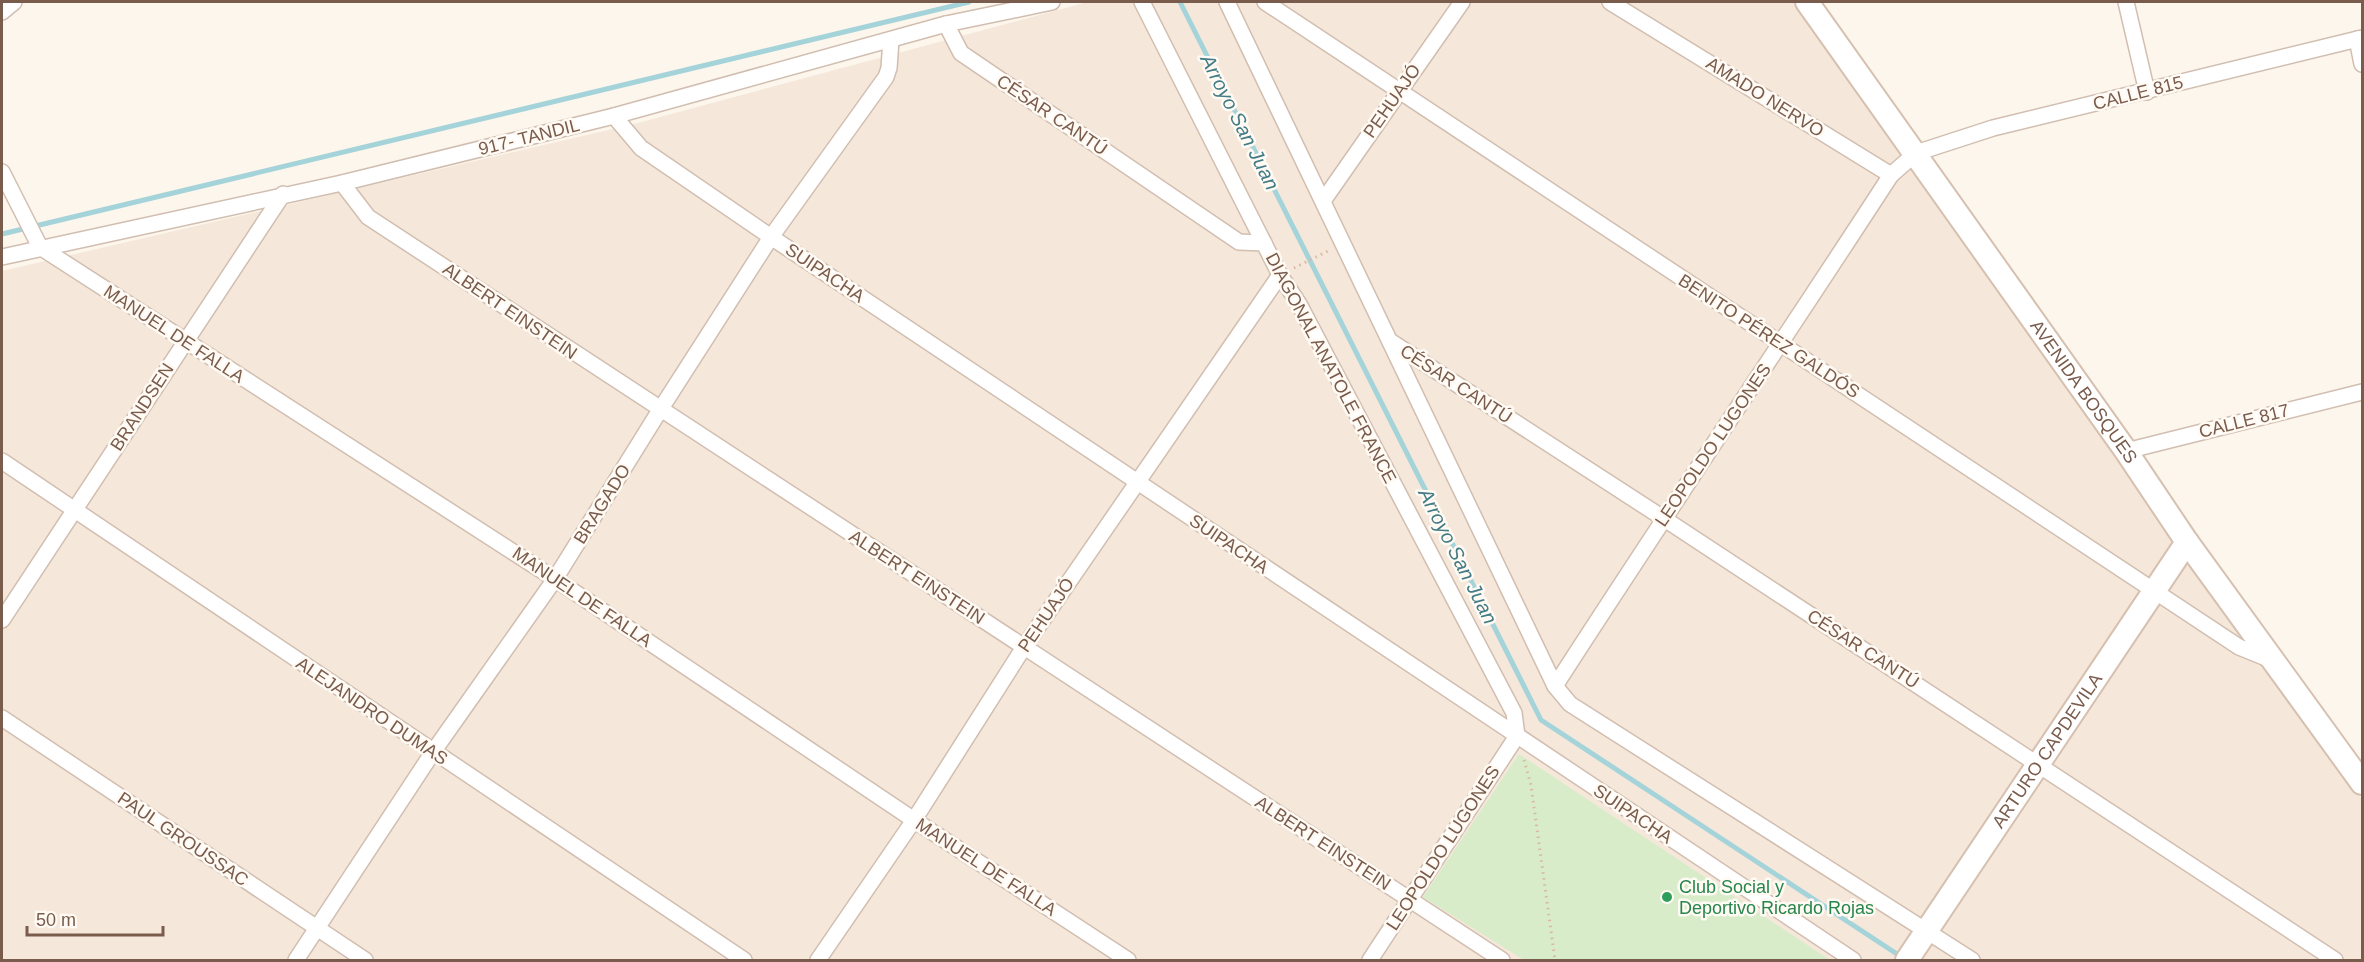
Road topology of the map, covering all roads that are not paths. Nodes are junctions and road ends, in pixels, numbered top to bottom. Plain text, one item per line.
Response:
1 (14, 2) edge
2 (1052, 2) edge
3 (1142, 2) edge
4 (1227, 2) edge
5 (1265, 2) edge
6 (1462, 2) edge
7 (1610, 2) edge
8 (1807, 2) edge
9 (2126, 2) edge
10 (2, 12) edge
11 (946, 24) junction
12 (2360, 38) edge
13 (891, 40) junction
14 (2362, 64) edge
15 (1399, 90) junction
16 (2147, 92) junction
17 (614, 116) junction
18 (1916, 153) junction
19 (2, 172) edge
20 (1892, 176) junction
21 (342, 183) junction
22 (283, 194) junction
23 (1323, 201) junction
24 (771, 237) junction
25 (37, 242) junction
26 (1264, 243) junction
27 (2, 257) edge
28 (1280, 275) junction
29 (186, 341) junction
30 (1390, 341) junction
31 (1781, 344) junction
32 (2362, 392) edge
33 (660, 410) junction
34 (2126, 451) junction
35 (2, 461) edge
36 (1137, 482) junction
37 (75, 510) junction
38 (1663, 518) junction
39 (2187, 542) junction
40 (555, 579) junction
41 (2154, 589) junction
42 (2, 620) edge
43 (1024, 646) junction
44 (2277, 663) junction
45 (1555, 686) junction
46 (2, 718) edge
47 (1516, 736) junction
48 (433, 752) junction
49 (2037, 764) junction
50 (2359, 772) edge
51 (914, 820) junction
52 (1408, 900) junction
53 (318, 929) junction
54 (1917, 945) edge
55 (296, 960) edge
56 (365, 960) edge
57 (744, 960) edge
58 (818, 960) edge
59 (1128, 960) edge
60 (1370, 960) edge
61 (1502, 960) edge
62 (1853, 960) edge
63 (1972, 960) edge
64 (2335, 960) edge

1 - 10 street
2 - 11 street, 917- TANDIL
3 - 26 street, DIAGONAL ANATOLE FRANCE
4 - 23 street
5 - 15 street, BENITO PÉREZ GALDÓS
6 - 15 street, PEHUAJÓ
7 - 20 street, AMADO NERVO
8 - 18 main road, AVENIDA BOSQUES
9 - 16 street
11 - 13 street, 917- TANDIL
11 - 26 street, CÉSAR CANTÚ
12 - 14 street
12 - 16 street, CALLE 815
13 - 17 street, 917- TANDIL
13 - 24 street, BRAGADO
15 - 23 street, PEHUAJÓ
15 - 31 street, BENITO PÉREZ GALDÓS
16 - 18 street, CALLE 815
17 - 21 street, 917- TANDIL
17 - 24 street, SUIPACHA
18 - 20 street
18 - 34 main road, AVENIDA BOSQUES
19 - 25 street
20 - 31 street, LEOPOLDO LUGONES
21 - 22 street, 917- TANDIL
21 - 33 street, ALBERT EINSTEIN
22 - 25 street, 917- TANDIL
22 - 29 street, BRANDSEN
23 - 30 street
24 - 33 street, BRAGADO
24 - 36 street, SUIPACHA
25 - 27 street, 917- TANDIL
25 - 29 street, MANUEL DE FALLA
26 - 28 street, DIAGONAL ANATOLE FRANCE
28 - 36 street, PEHUAJÓ
28 - 47 street, DIAGONAL ANATOLE FRANCE
29 - 37 street, BRANDSEN
29 - 40 street, MANUEL DE FALLA
30 - 38 street, CÉSAR CANTÚ
30 - 45 street
31 - 38 street, LEOPOLDO LUGONES
31 - 41 street, BENITO PÉREZ GALDÓS
32 - 34 street, CALLE 817
33 - 40 street, BRAGADO
33 - 43 street, ALBERT EINSTEIN
34 - 39 main road, AVENIDA BOSQUES
35 - 37 street, ALEJANDRO DUMAS
36 - 43 street, PEHUAJÓ
36 - 47 street, SUIPACHA
37 - 42 street, BRANDSEN
37 - 48 street, ALEJANDRO DUMAS
38 - 45 street, LEOPOLDO LUGONES
38 - 49 street, CÉSAR CANTÚ
39 - 41 main road, ARTURO CAPDEVILA
39 - 44 main road, AVENIDA BOSQUES
40 - 48 street, BRAGADO
40 - 51 street, MANUEL DE FALLA
41 - 44 street, BENITO PÉREZ GALDÓS
41 - 49 main road, ARTURO CAPDEVILA
43 - 51 street, PEHUAJÓ
43 - 52 street, ALBERT EINSTEIN
44 - 50 main road, AVENIDA BOSQUES
45 - 54 street
46 - 53 street, PAUL GROUSSAC
47 - 52 street, LEOPOLDO LUGONES
47 - 62 street, SUIPACHA
48 - 53 street, BRAGADO
48 - 57 street, ALEJANDRO DUMAS
49 - 54 main road, ARTURO CAPDEVILA
49 - 64 street, CÉSAR CANTÚ
51 - 58 street, PEHUAJÓ
51 - 59 street, MANUEL DE FALLA
52 - 60 street, LEOPOLDO LUGONES
52 - 61 street, ALBERT EINSTEIN
53 - 55 street, BRAGADO
53 - 56 street, PAUL GROUSSAC
54 - 63 street

